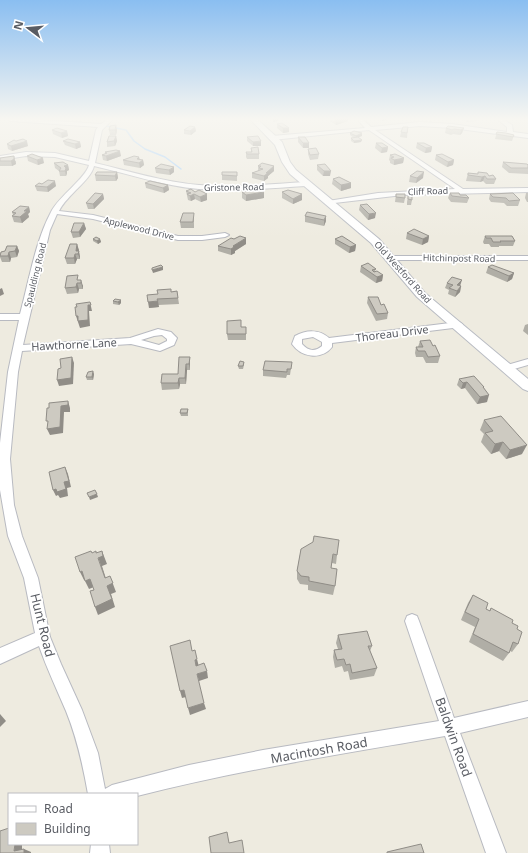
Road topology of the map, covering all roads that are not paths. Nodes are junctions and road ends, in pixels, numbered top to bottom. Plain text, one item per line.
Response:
1 (74, 159) edge
2 (93, 159) edge
3 (286, 159) edge
4 (414, 159) edge
5 (93, 164) junction
6 (306, 184) junction
7 (528, 190) edge
8 (462, 191) junction
9 (328, 203) junction
10 (54, 212) junction
11 (225, 235) dead end
12 (389, 258) junction
13 (528, 258) edge
14 (0, 317) edge
15 (25, 317) junction
16 (458, 325) junction
17 (131, 341) dead end
18 (327, 341) dead end
19 (17, 348) junction
20 (528, 362) edge
21 (507, 368) junction
22 (528, 386) edge
23 (5, 452) joint
24 (412, 621) dead end
25 (43, 637) junction
26 (0, 656) edge
27 (528, 708) edge
28 (450, 727) junction
29 (96, 793) edge
30 (116, 793) edge
31 (496, 853) edge

1 - 5 street, Gristone Road
2 - 5 street, Spaulding Road
3 - 6 main road, Old Westford Road
4 - 8 street
5 - 6 street, Gristone Road
5 - 10 street, Spaulding Road
6 - 9 main road, Old Westford Road
7 - 8 street, Cliff Road
8 - 9 street, Cliff Road
9 - 12 main road, Old Westford Road
10 - 11 street, Applewood Drive
10 - 15 street, Spaulding Road
12 - 13 street, Hitchinpost Road
12 - 16 main road, Old Westford Road
14 - 15 street
15 - 19 street, Spaulding Road
16 - 18 street, Thoreau Drive
16 - 21 main road, Old Westford Road
17 - 19 street, Hawthorne Lane
19 - 23 street, Spaulding Road
20 - 21 street
21 - 22 main road, Old Westford Road
23 - 25 street, Hunt Road
24 - 28 street, Baldwin Road
25 - 26 street
25 - 29 street, Hunt Road
27 - 28 street, Macintosh Road
28 - 30 street, Macintosh Road
28 - 31 street, Baldwin Road

